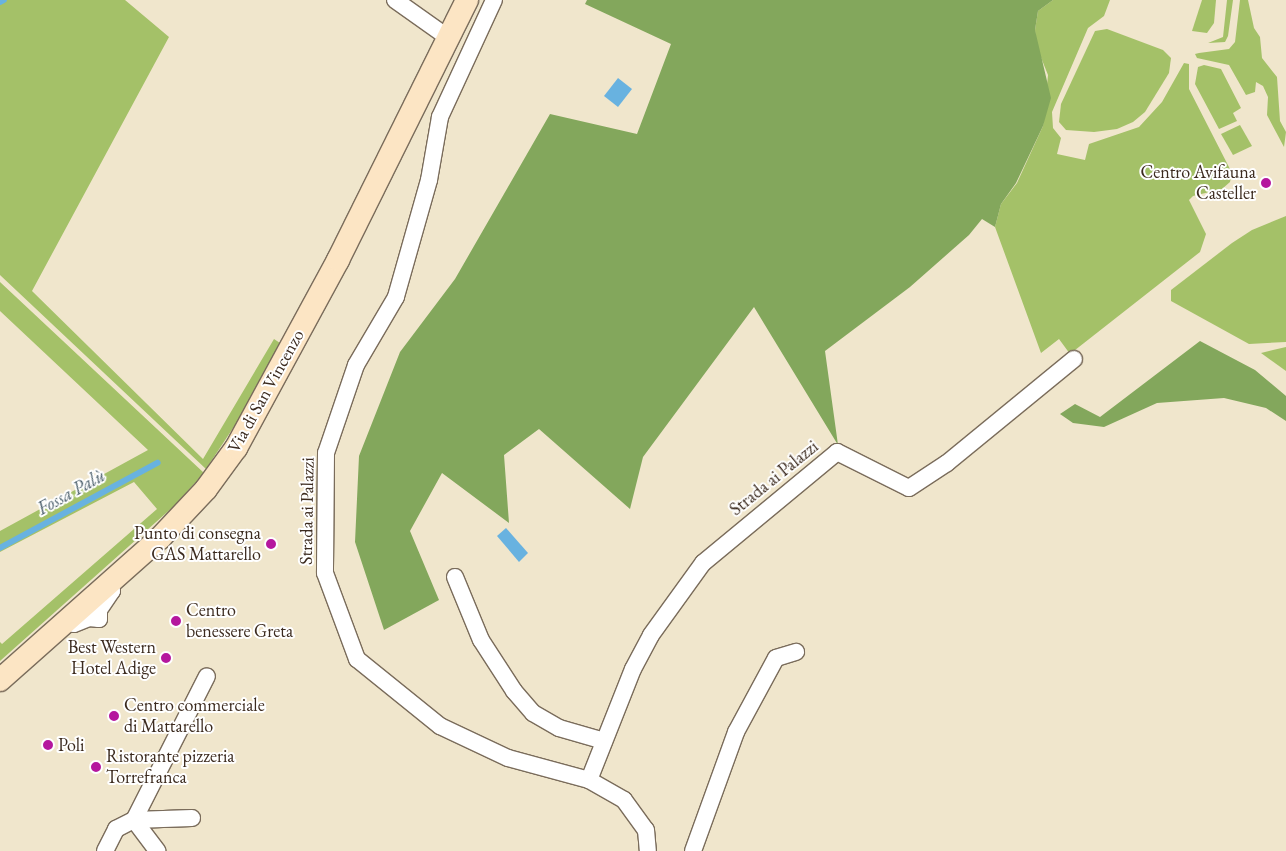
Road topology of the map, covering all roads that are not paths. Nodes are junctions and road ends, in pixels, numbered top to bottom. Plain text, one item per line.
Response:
1 (395, 0) edge
2 (468, 0) edge
3 (489, 2) edge
4 (450, 39) junction
5 (1074, 359) dead end
6 (455, 577) dead end
7 (796, 652) dead end
8 (207, 676) dead end
9 (0, 680) edge
10 (604, 741) junction
11 (589, 780) junction
12 (192, 818) dead end
13 (134, 820) junction
14 (105, 851) edge
15 (157, 851) edge
16 (648, 851) edge
17 (692, 851) edge

1 - 4 street
2 - 4 main road, Via di San Vincenzo
3 - 11 street, Strada ai Palazzi
4 - 9 main road, Via di San Vincenzo
5 - 10 street, Strada ai Palazzi
6 - 10 street
7 - 17 street
8 - 13 street
10 - 11 street, Strada ai Palazzi
11 - 16 street, Strada ai Palazzi
12 - 13 street
13 - 14 street
13 - 15 street

